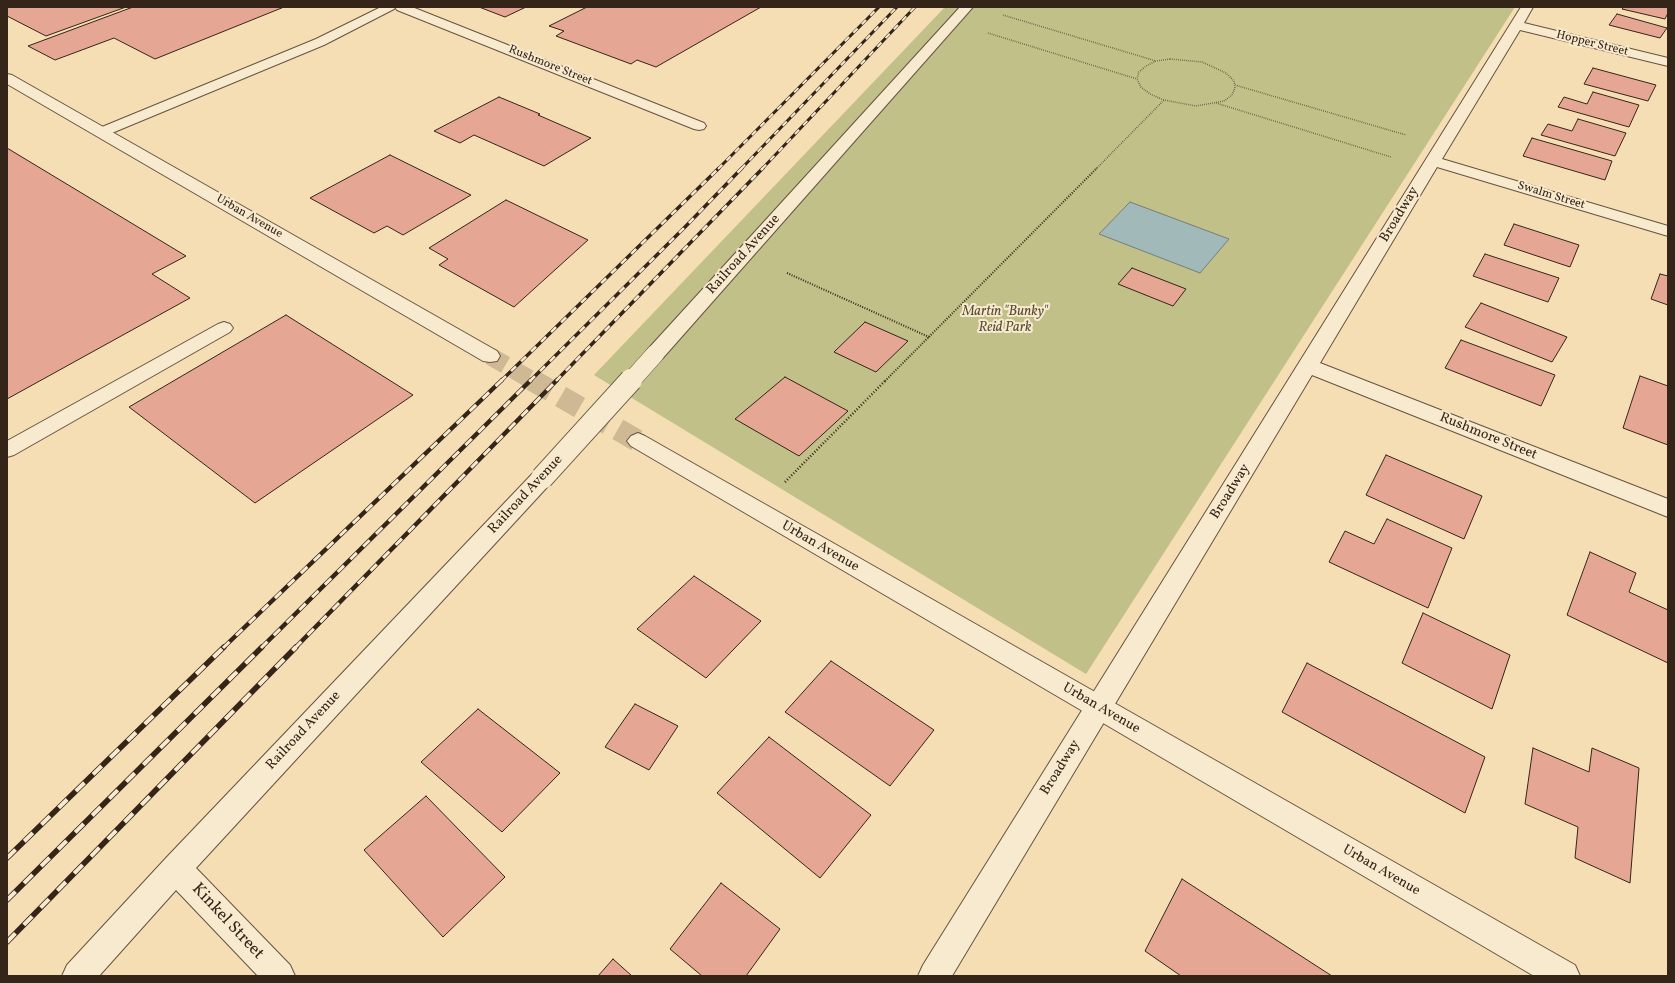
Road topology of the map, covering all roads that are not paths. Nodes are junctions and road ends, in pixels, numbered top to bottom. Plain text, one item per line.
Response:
1 (390, 7) edge
2 (401, 7) edge
3 (967, 7) edge
4 (1527, 7) edge
5 (1516, 25) junction
6 (1668, 62) edge
7 (7, 78) edge
8 (699, 126) dead end
9 (102, 132) junction
10 (1434, 160) junction
11 (1668, 231) edge
12 (224, 328) dead end
13 (490, 356) tunnel mouth
14 (1308, 366) junction
15 (638, 441) tunnel mouth
16 (7, 450) edge
17 (1668, 508) edge
18 (1098, 708) junction
19 (176, 868) junction
20 (78, 976) edge
21 (279, 976) edge
22 (934, 976) edge
23 (1564, 976) edge

1 - 9 lane
2 - 8 street, Rushmore Street
3 - 19 street, Railroad Avenue, bridge
4 - 5 street, Broadway
5 - 6 street, Hopper Street
5 - 10 street, Broadway
7 - 9 street, Urban Avenue
9 - 13 street, Urban Avenue
10 - 11 street, Swalm Street
10 - 14 street, Broadway
12 - 16 lane
14 - 17 street, Rushmore Street
14 - 18 street, Broadway
15 - 18 street, Urban Avenue
18 - 22 street, Broadway
18 - 23 street, Urban Avenue
19 - 20 street, Railroad Avenue
19 - 21 street, Kinkel Street

